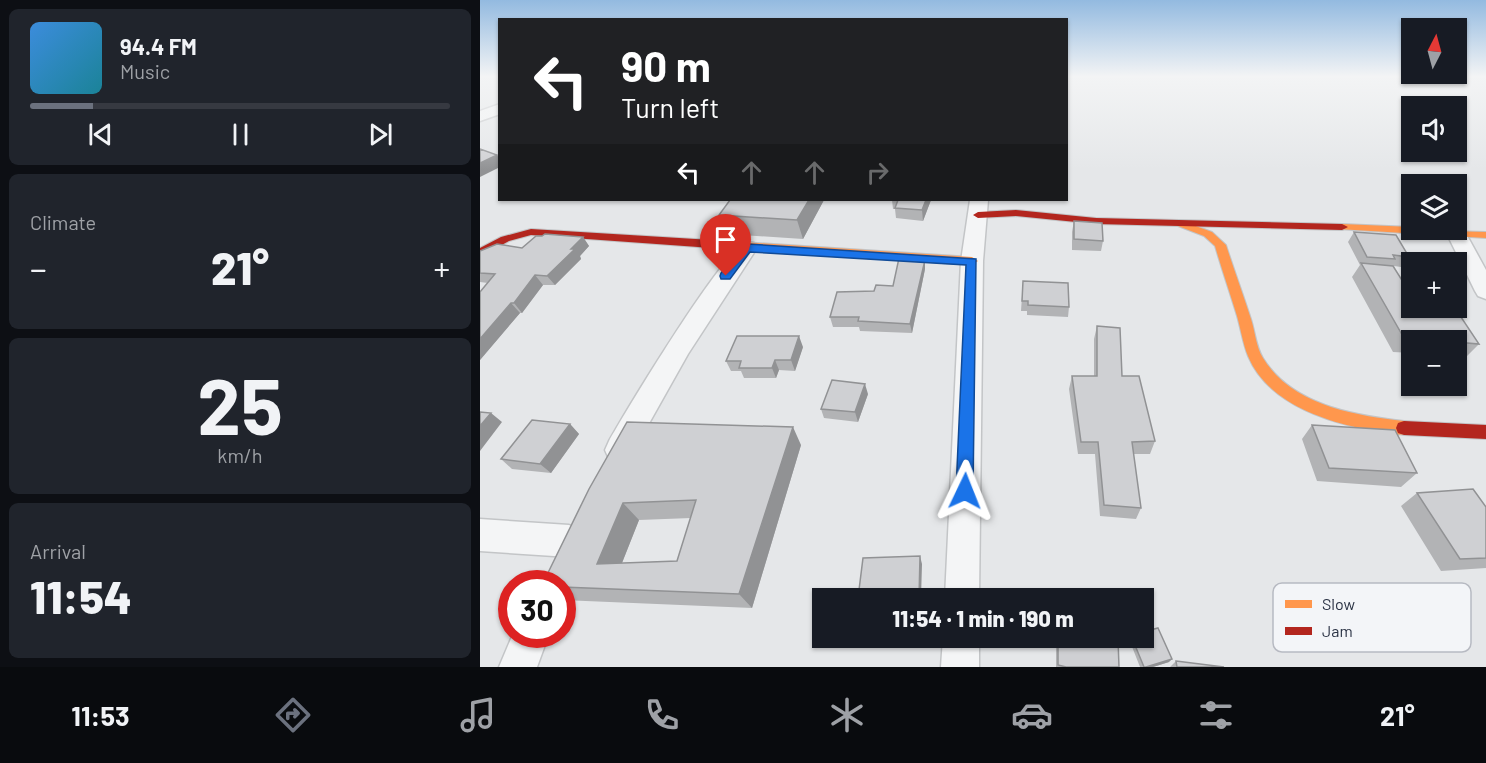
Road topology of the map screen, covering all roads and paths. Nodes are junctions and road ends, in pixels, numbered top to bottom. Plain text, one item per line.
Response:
1 (498, 109) edge
2 (480, 116) edge
3 (979, 207) edge
4 (1178, 223) junction
5 (1401, 231) edge
6 (1467, 234) edge
7 (1486, 235) edge
8 (1460, 240) edge
9 (747, 248) junction
10 (480, 252) edge
11 (972, 261) junction
12 (1486, 291) edge
13 (1486, 432) edge
14 (608, 470) edge
15 (480, 535) edge
16 (570, 542) edge
17 (962, 588) edge
18 (525, 648) edge
19 (961, 648) edge
20 (518, 667) edge
21 (960, 667) edge

1 - 2 street
3 - 4 street
3 - 11 street
4 - 5 street
4 - 13 street
6 - 7 street
8 - 12 street
9 - 10 street
9 - 11 street
9 - 14 street
11 - 17 street
15 - 16 street
18 - 20 street
19 - 21 street

